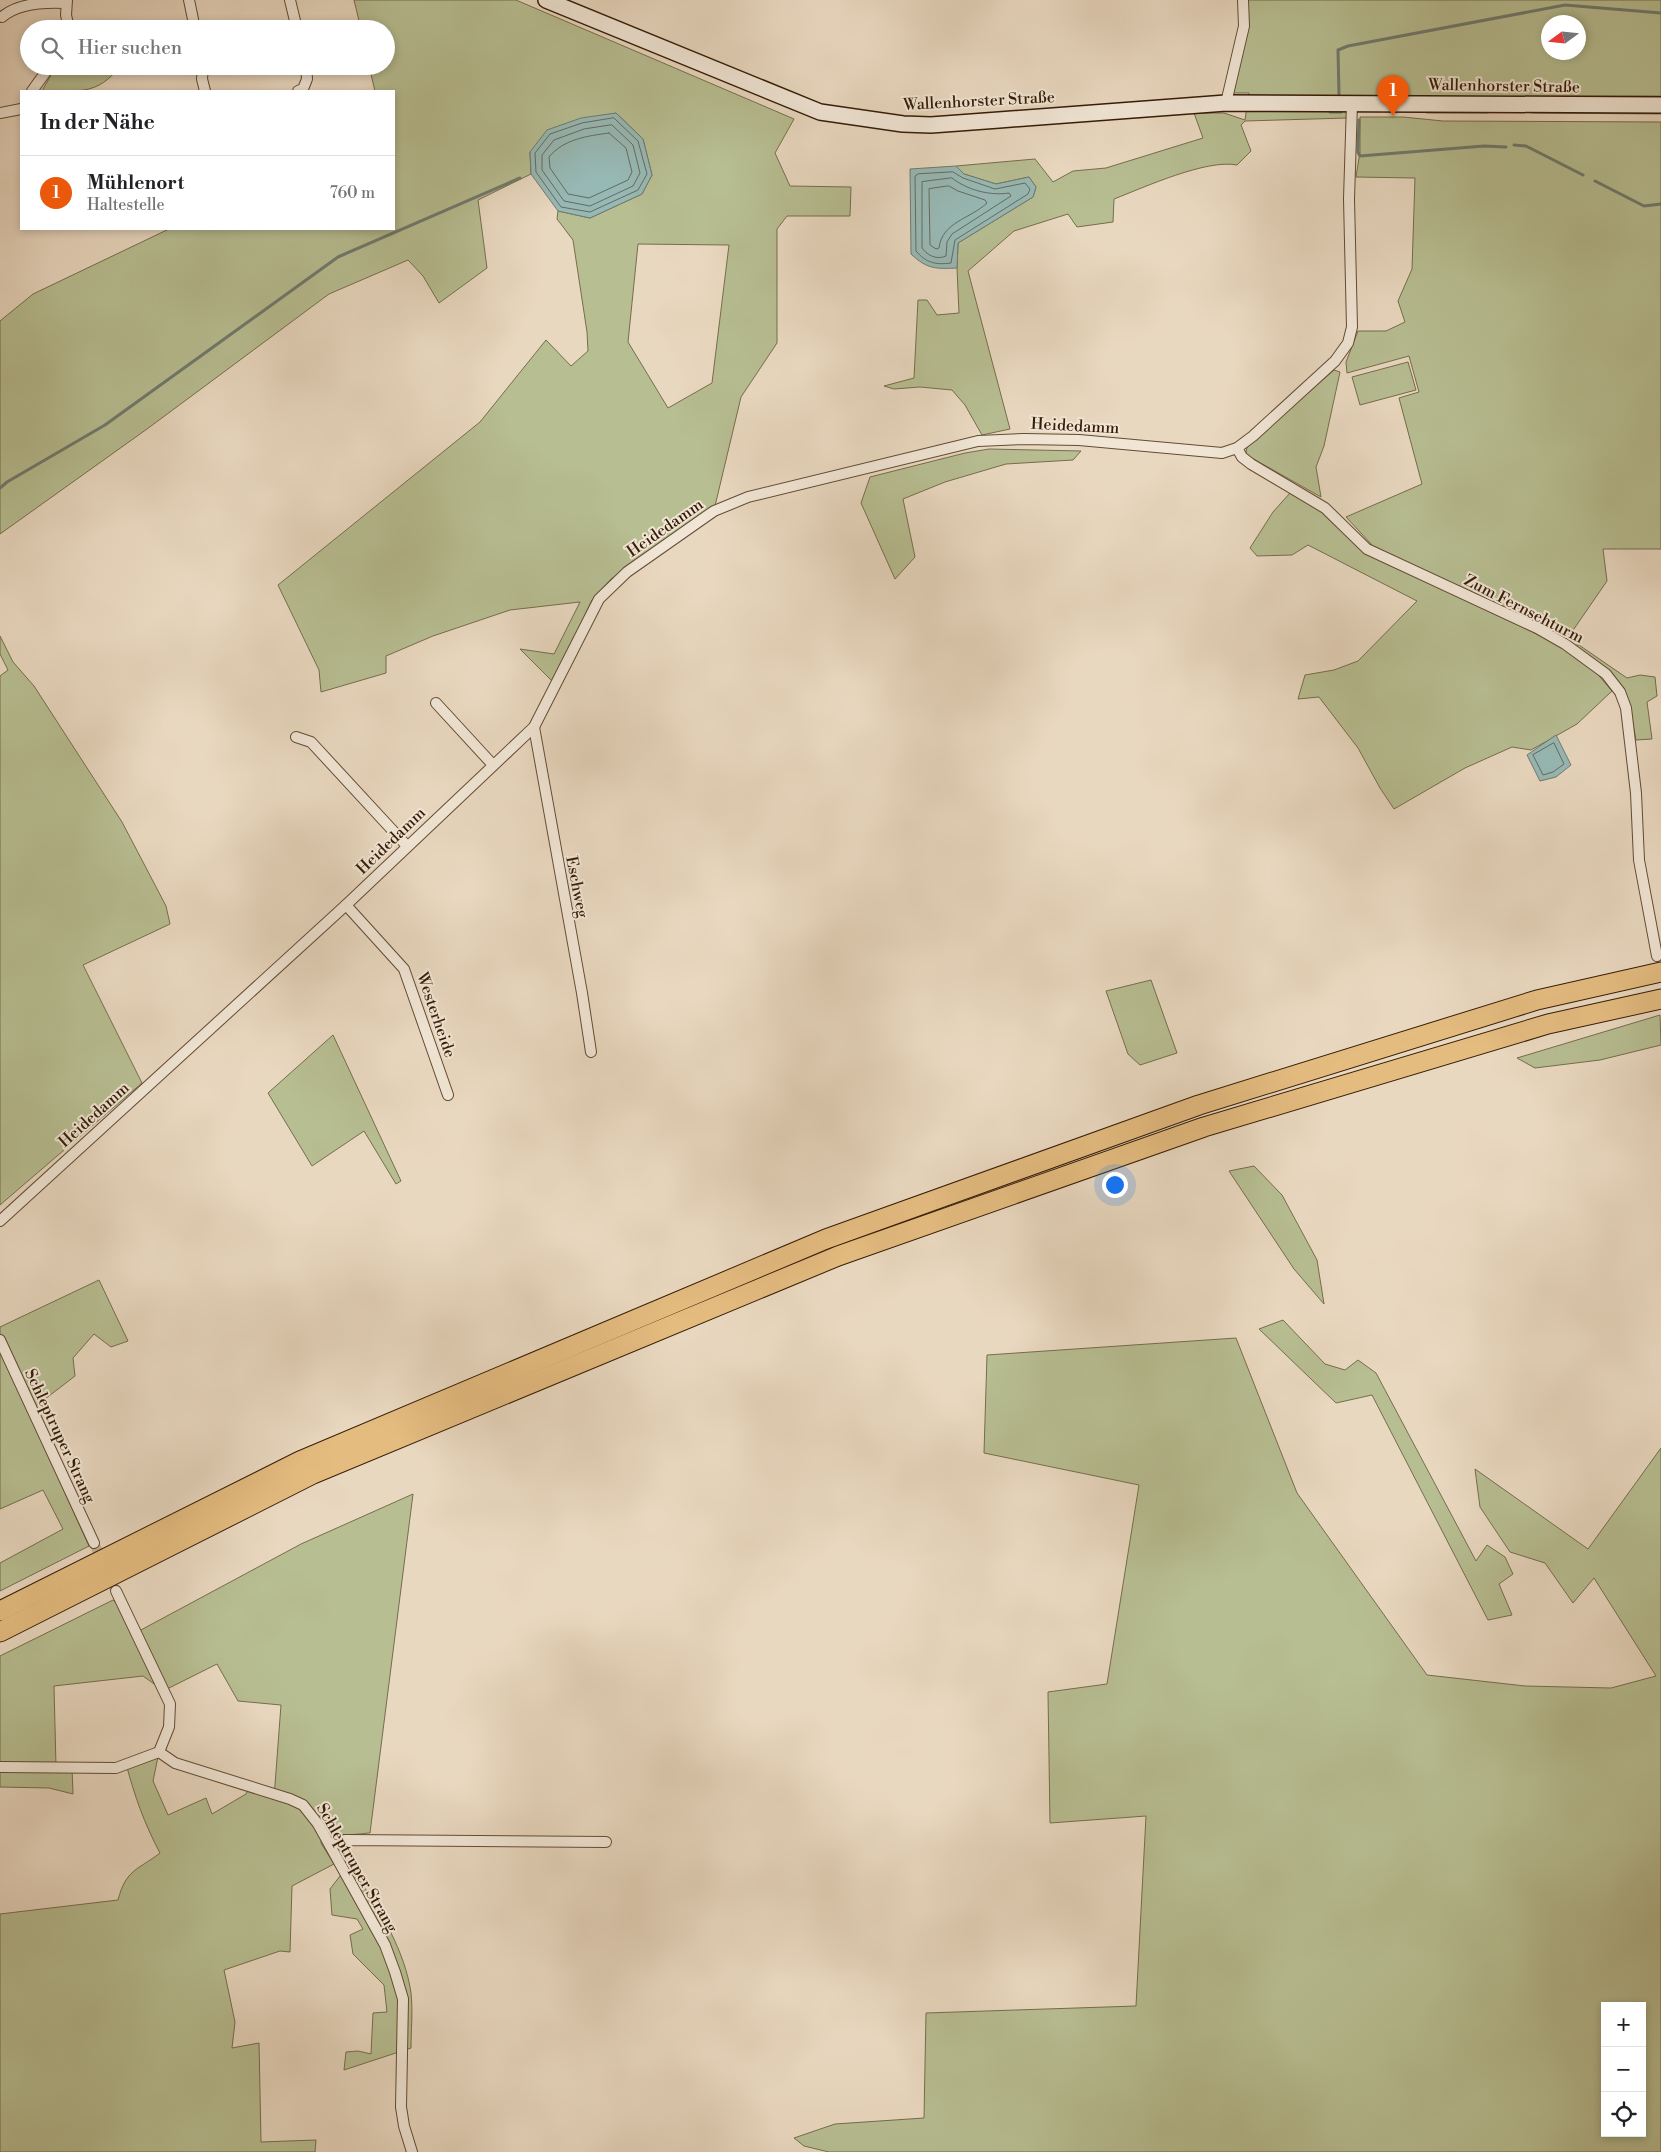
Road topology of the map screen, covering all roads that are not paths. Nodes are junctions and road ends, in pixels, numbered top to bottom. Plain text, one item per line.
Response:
1 (189, 0) edge
2 (290, 0) edge
3 (546, 0) edge
4 (1243, 0) edge
5 (66, 2) edge
6 (2, 17) dead end
7 (68, 20) edge
8 (193, 20) edge
9 (295, 20) edge
10 (44, 75) edge
11 (202, 75) edge
12 (307, 75) edge
13 (33, 90) edge
14 (205, 90) edge
15 (300, 90) edge
16 (1226, 103) junction
17 (1661, 105) edge
18 (20, 109) edge
19 (1352, 109) junction
20 (0, 114) edge
21 (1236, 448) junction
22 (436, 703) dead end
23 (534, 728) junction
24 (296, 737) dead end
25 (493, 765) junction
26 (407, 846) junction
27 (346, 905) junction
28 (1659, 964) edge
29 (1661, 999) edge
30 (591, 1052) dead end
31 (448, 1095) dead end
32 (0, 1221) edge
33 (0, 1340) edge
34 (94, 1543) tunnel mouth
35 (116, 1591) tunnel mouth
36 (0, 1611) edge
37 (0, 1632) edge
38 (159, 1752) junction
39 (0, 1767) edge
40 (606, 1842) dead end
41 (330, 1845) junction
42 (412, 2152) edge

1 - 8 street
2 - 9 street
3 - 16 main road, Wallenhorster Straße
4 - 16 street
5 - 6 street
5 - 7 street
10 - 13 street
11 - 14 street
12 - 15 street
16 - 19 main road, Wallenhorster Straße
17 - 19 main road, Wallenhorster Straße
18 - 20 street
19 - 21 street, Heidedamm
21 - 23 street, Heidedamm
21 - 28 street, Zum Fernsehturm
22 - 25 street
23 - 25 street, Heidedamm
23 - 30 street, Eschweg
24 - 26 street
25 - 26 street, Heidedamm
26 - 27 street, Heidedamm
27 - 31 street, Westerheide
27 - 32 street, Heidedamm
28 - 36 highway
29 - 37 highway
33 - 34 street, Schleptruper Strang
35 - 38 street
38 - 39 street
38 - 41 street, Schleptruper Strang
40 - 41 street
41 - 42 street, Schleptruper Strang

